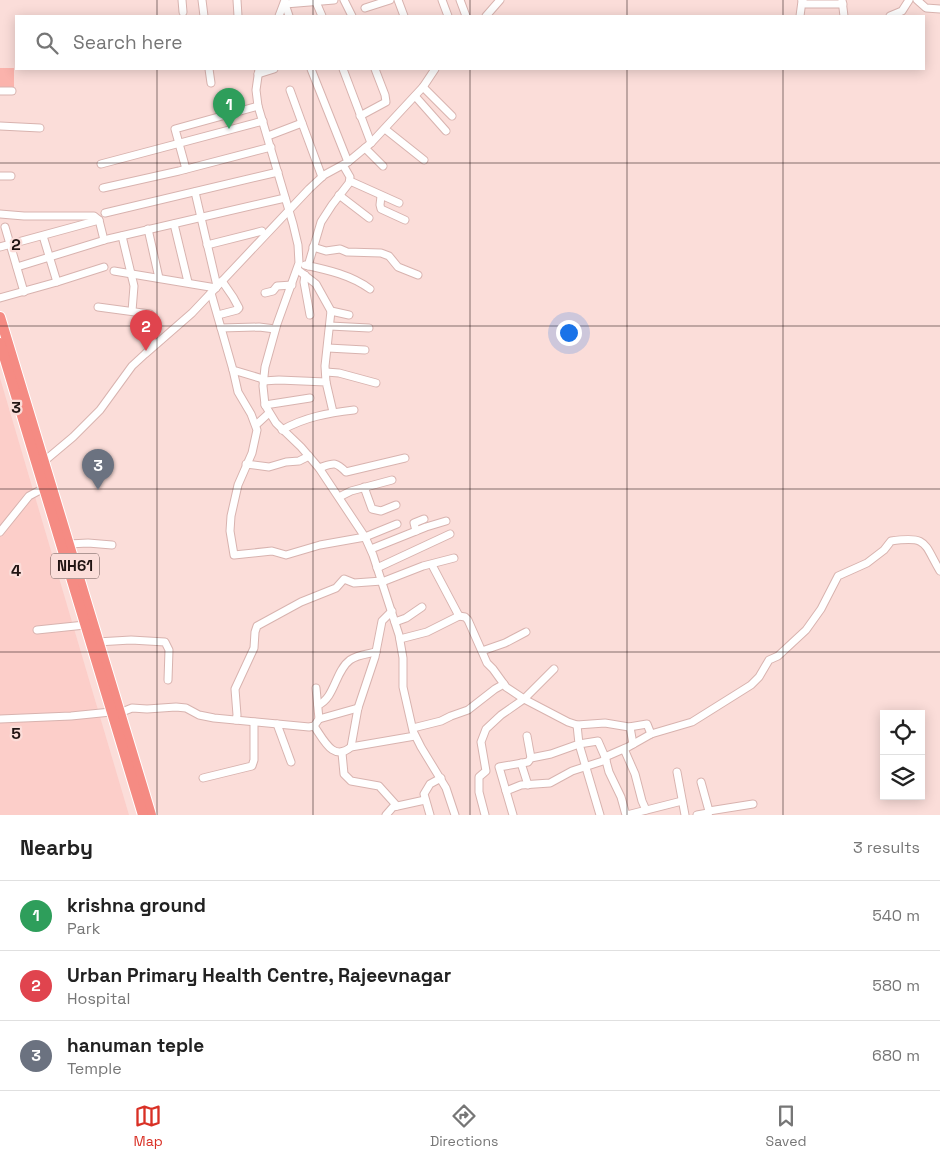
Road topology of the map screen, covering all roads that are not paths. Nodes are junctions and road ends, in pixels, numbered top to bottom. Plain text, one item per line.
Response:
1 (182, 0) edge
2 (202, 0) edge
3 (237, 0) edge
4 (334, 0) edge
5 (344, 0) edge
6 (390, 0) edge
7 (398, 0) edge
8 (442, 0) edge
9 (460, 0) edge
10 (500, 0) edge
11 (802, 0) edge
12 (909, 0) edge
13 (917, 0) edge
14 (285, 2) edge
15 (316, 2) junction
16 (843, 2) edge
17 (365, 8) dead end
18 (940, 9) edge
19 (183, 12) dead end
20 (204, 15) edge
21 (238, 15) edge
22 (279, 15) edge
23 (289, 15) edge
24 (322, 15) edge
25 (352, 15) edge
26 (404, 15) edge
27 (448, 15) edge
28 (466, 15) edge
29 (487, 15) edge
30 (800, 15) edge
31 (844, 15) edge
32 (892, 15) edge
33 (209, 70) edge
34 (311, 70) edge
35 (343, 70) edge
36 (375, 70) edge
37 (431, 71) edge
38 (258, 72) edge
39 (211, 83) dead end
40 (423, 87) junction
41 (290, 90) dead end
42 (0, 91) edge
43 (12, 91) dead end
44 (415, 96) junction
45 (258, 106) junction
46 (360, 116) junction
47 (452, 116) dead end
48 (263, 121) junction
49 (302, 123) junction
50 (0, 126) edge
51 (40, 128) dead end
52 (385, 129) junction
53 (446, 131) dead end
54 (268, 136) junction
55 (179, 143) junction
56 (368, 145) junction
57 (271, 147) junction
58 (424, 160) dead end
59 (101, 164) dead end
60 (345, 164) junction
61 (383, 166) dead end
62 (186, 169) junction
63 (278, 172) junction
64 (0, 176) edge
65 (11, 176) dead end
66 (322, 178) junction
67 (350, 181) junction
68 (102, 188) dead end
69 (195, 192) junction
70 (339, 195) junction
71 (382, 196) junction
72 (285, 198) junction
73 (399, 204) dead end
74 (288, 210) junction
75 (105, 213) dead end
76 (0, 214) edge
77 (201, 218) junction
78 (369, 218) dead end
79 (99, 220) junction
80 (405, 220) dead end
81 (174, 224) junction
82 (5, 227) dead end
83 (148, 229) junction
84 (262, 231) dead end
85 (43, 236) junction
86 (122, 236) junction
87 (104, 240) junction
88 (11, 244) junction
89 (207, 245) junction
90 (0, 247) edge
91 (313, 247) junction
92 (49, 257) junction
93 (308, 266) junction
94 (17, 267) junction
95 (104, 267) dead end
96 (299, 267) junction
97 (114, 271) dead end
98 (131, 274) junction
99 (305, 275) junction
100 (418, 275) dead end
101 (159, 278) junction
102 (57, 282) junction
103 (188, 282) junction
104 (292, 285) junction
105 (217, 287) junction
106 (370, 289) dead end
107 (24, 292) junction
108 (265, 293) dead end
109 (0, 298) edge
110 (98, 307) dead end
111 (132, 311) junction
112 (331, 312) junction
113 (218, 315) junction
114 (310, 315) dead end
115 (349, 315) dead end
116 (0, 317) edge
117 (330, 326) junction
118 (221, 328) junction
119 (369, 328) dead end
120 (275, 329) junction
121 (0, 343) edge
122 (154, 346) junction
123 (328, 348) junction
124 (365, 350) dead end
125 (233, 370) junction
126 (326, 372) junction
127 (263, 380) junction
128 (326, 382) junction
129 (376, 383) dead end
130 (310, 398) dead end
131 (265, 405) junction
132 (354, 410) dead end
133 (333, 412) junction
134 (269, 413) junction
135 (256, 425) junction
136 (282, 430) junction
137 (309, 456) junction
138 (404, 458) dead end
139 (40, 463) junction
140 (246, 464) junction
141 (319, 468) junction
142 (392, 480) dead end
143 (364, 487) junction
144 (44, 488) junction
145 (338, 497) junction
146 (396, 505) dead end
147 (424, 519) dead end
148 (446, 521) dead end
149 (397, 524) dead end
150 (416, 531) junction
151 (0, 532) edge
152 (450, 534) dead end
153 (365, 537) junction
154 (69, 544) junction
155 (112, 545) dead end
156 (371, 549) junction
157 (454, 558) dead end
158 (432, 565) junction
159 (377, 568) junction
160 (940, 571) edge
161 (382, 581) junction
162 (422, 608) dead end
163 (392, 611) junction
164 (459, 616) junction
165 (396, 622) junction
166 (85, 625) junction
167 (37, 630) dead end
168 (526, 632) dead end
169 (400, 639) junction
170 (98, 642) junction
171 (482, 651) junction
172 (376, 652) junction
173 (554, 670) dead end
174 (168, 680) dead end
175 (504, 684) junction
176 (316, 688) dead end
177 (524, 699) junction
178 (318, 705) junction
179 (358, 708) junction
180 (114, 714) junction
181 (319, 719) junction
182 (0, 720) edge
183 (236, 720) junction
184 (254, 722) junction
185 (277, 724) junction
186 (577, 725) junction
187 (314, 726) junction
188 (630, 727) junction
189 (413, 728) junction
190 (651, 734) junction
191 (415, 736) junction
192 (527, 736) dead end
193 (579, 744) junction
194 (633, 744) junction
195 (351, 747) junction
196 (624, 749) junction
197 (342, 753) junction
198 (531, 758) junction
199 (606, 759) junction
200 (291, 762) dead end
201 (521, 763) junction
202 (585, 768) junction
203 (677, 772) dead end
204 (203, 778) dead end
205 (441, 778) junction
206 (701, 782) dead end
207 (528, 784) junction
208 (506, 791) junction
209 (425, 800) junction
210 (682, 801) junction
211 (753, 804) dead end
212 (397, 806) junction
213 (646, 810) junction
214 (708, 813) edge
215 (143, 815) edge
216 (150, 815) edge
217 (386, 815) edge
218 (430, 815) edge
219 (455, 815) edge
220 (485, 815) edge
221 (513, 815) edge
222 (600, 815) edge
223 (626, 815) edge
224 (685, 815) edge
225 (697, 815) edge

1 - 19 street
2 - 20 street
3 - 21 street
4 - 15 street
5 - 25 street
6 - 17 street
7 - 26 street
8 - 27 street
9 - 28 street
10 - 29 street
11 - 16 street
11 - 30 street
12 - 32 street
13 - 18 street
14 - 15 street
14 - 22 street
14 - 23 street
15 - 24 street
16 - 31 street
33 - 39 street
34 - 60 street
35 - 46 street
36 - 46 street
37 - 40 street
38 - 45 street
40 - 44 street
40 - 47 street
41 - 49 street
42 - 43 street
44 - 52 street
44 - 53 street
45 - 48 street
45 - 55 street
46 - 56 street
48 - 54 street
48 - 55 street
49 - 54 street
49 - 66 street
50 - 51 street
52 - 56 street
52 - 58 street
54 - 57 street
55 - 59 street
55 - 62 street
56 - 60 street
56 - 61 street
57 - 62 street
57 - 63 street
60 - 66 street
60 - 67 street
62 - 68 street
63 - 69 street
63 - 72 street
64 - 65 street
66 - 74 street
67 - 70 street
67 - 71 street
69 - 75 street
69 - 77 street
70 - 78 street
70 - 91 street
71 - 73 street
71 - 80 street
72 - 74 street
72 - 77 street
74 - 96 street
74 - 105 street
76 - 79 street
77 - 81 street
77 - 89 street
79 - 85 street
79 - 87 street
81 - 83 street
81 - 103 street
82 - 88 street
83 - 86 street
83 - 101 street
84 - 89 street
85 - 88 street
85 - 92 street
86 - 87 street
86 - 98 street
87 - 92 street
88 - 90 street
88 - 94 street
89 - 105 street
91 - 93 street
91 - 100 street
92 - 94 street
92 - 102 street
93 - 96 street
93 - 106 street
94 - 107 street
95 - 102 street
96 - 99 street
96 - 104 street
97 - 98 street
98 - 101 street
98 - 111 street
99 - 112 street
99 - 114 street
101 - 103 street
102 - 107 street
103 - 105 street
104 - 108 street
104 - 120 street
105 - 113 street
105 - 113 street
105 - 122 street
107 - 109 street
110 - 111 street
111 - 122 street
112 - 115 street
112 - 117 street
113 - 118 street
116 - 139 highway, NH61
117 - 119 street
117 - 123 street
118 - 120 street
118 - 125 street
120 - 127 street
121 - 139 highway, NH61
122 - 139 street
123 - 124 street
123 - 126 street
125 - 127 street
125 - 135 street
126 - 128 street
126 - 129 street
127 - 128 street
127 - 131 street
128 - 133 street
130 - 131 street
131 - 134 street
132 - 133 street
133 - 136 street
134 - 135 street
134 - 136 street
135 - 140 street
136 - 137 street
137 - 140 street
137 - 141 street
138 - 141 street
139 - 144 highway, NH61
139 - 154 highway, NH61
140 - 153 street
141 - 145 street
142 - 143 street
143 - 145 street
143 - 146 street
144 - 151 street
144 - 166 highway, NH61
145 - 153 street
147 - 150 street
148 - 150 street
149 - 153 street
150 - 156 street
152 - 159 street
153 - 156 street
154 - 155 street
154 - 170 highway, NH61
156 - 159 street
157 - 158 street
158 - 161 street
158 - 164 street
159 - 161 street
160 - 190 street
161 - 163 street
161 - 183 street
162 - 165 street
163 - 165 street
163 - 172 street
164 - 169 street
164 - 171 street
165 - 169 street
166 - 167 street
166 - 180 highway, NH61
168 - 171 street
169 - 189 street
170 - 174 street
170 - 180 highway, NH61
171 - 175 street
172 - 178 street
172 - 179 street
173 - 177 street
175 - 177 street
175 - 189 street
176 - 178 street
177 - 186 street
177 - 220 street
178 - 181 street
179 - 181 street
179 - 195 street
180 - 182 street
180 - 183 street
180 - 215 highway, NH61
180 - 216 highway, NH61
181 - 187 street
183 - 184 street
184 - 185 street
184 - 204 street
185 - 187 street
185 - 200 street
186 - 188 street
186 - 193 street
187 - 197 street
188 - 190 street
188 - 194 street
189 - 191 street
190 - 194 street
191 - 195 street
191 - 205 street
192 - 198 street
193 - 198 street
193 - 199 street
193 - 202 street
194 - 196 street
195 - 197 street
196 - 199 street
196 - 213 street
197 - 212 street
198 - 201 street
199 - 202 street
199 - 223 street
201 - 207 street
201 - 208 street
202 - 207 street
202 - 222 street
203 - 210 street
205 - 209 street
205 - 219 street
206 - 214 street
207 - 208 street
208 - 221 street
209 - 212 street
209 - 218 street
210 - 213 street
210 - 224 street
211 - 214 street
212 - 217 street
213 - 223 street
214 - 225 street

